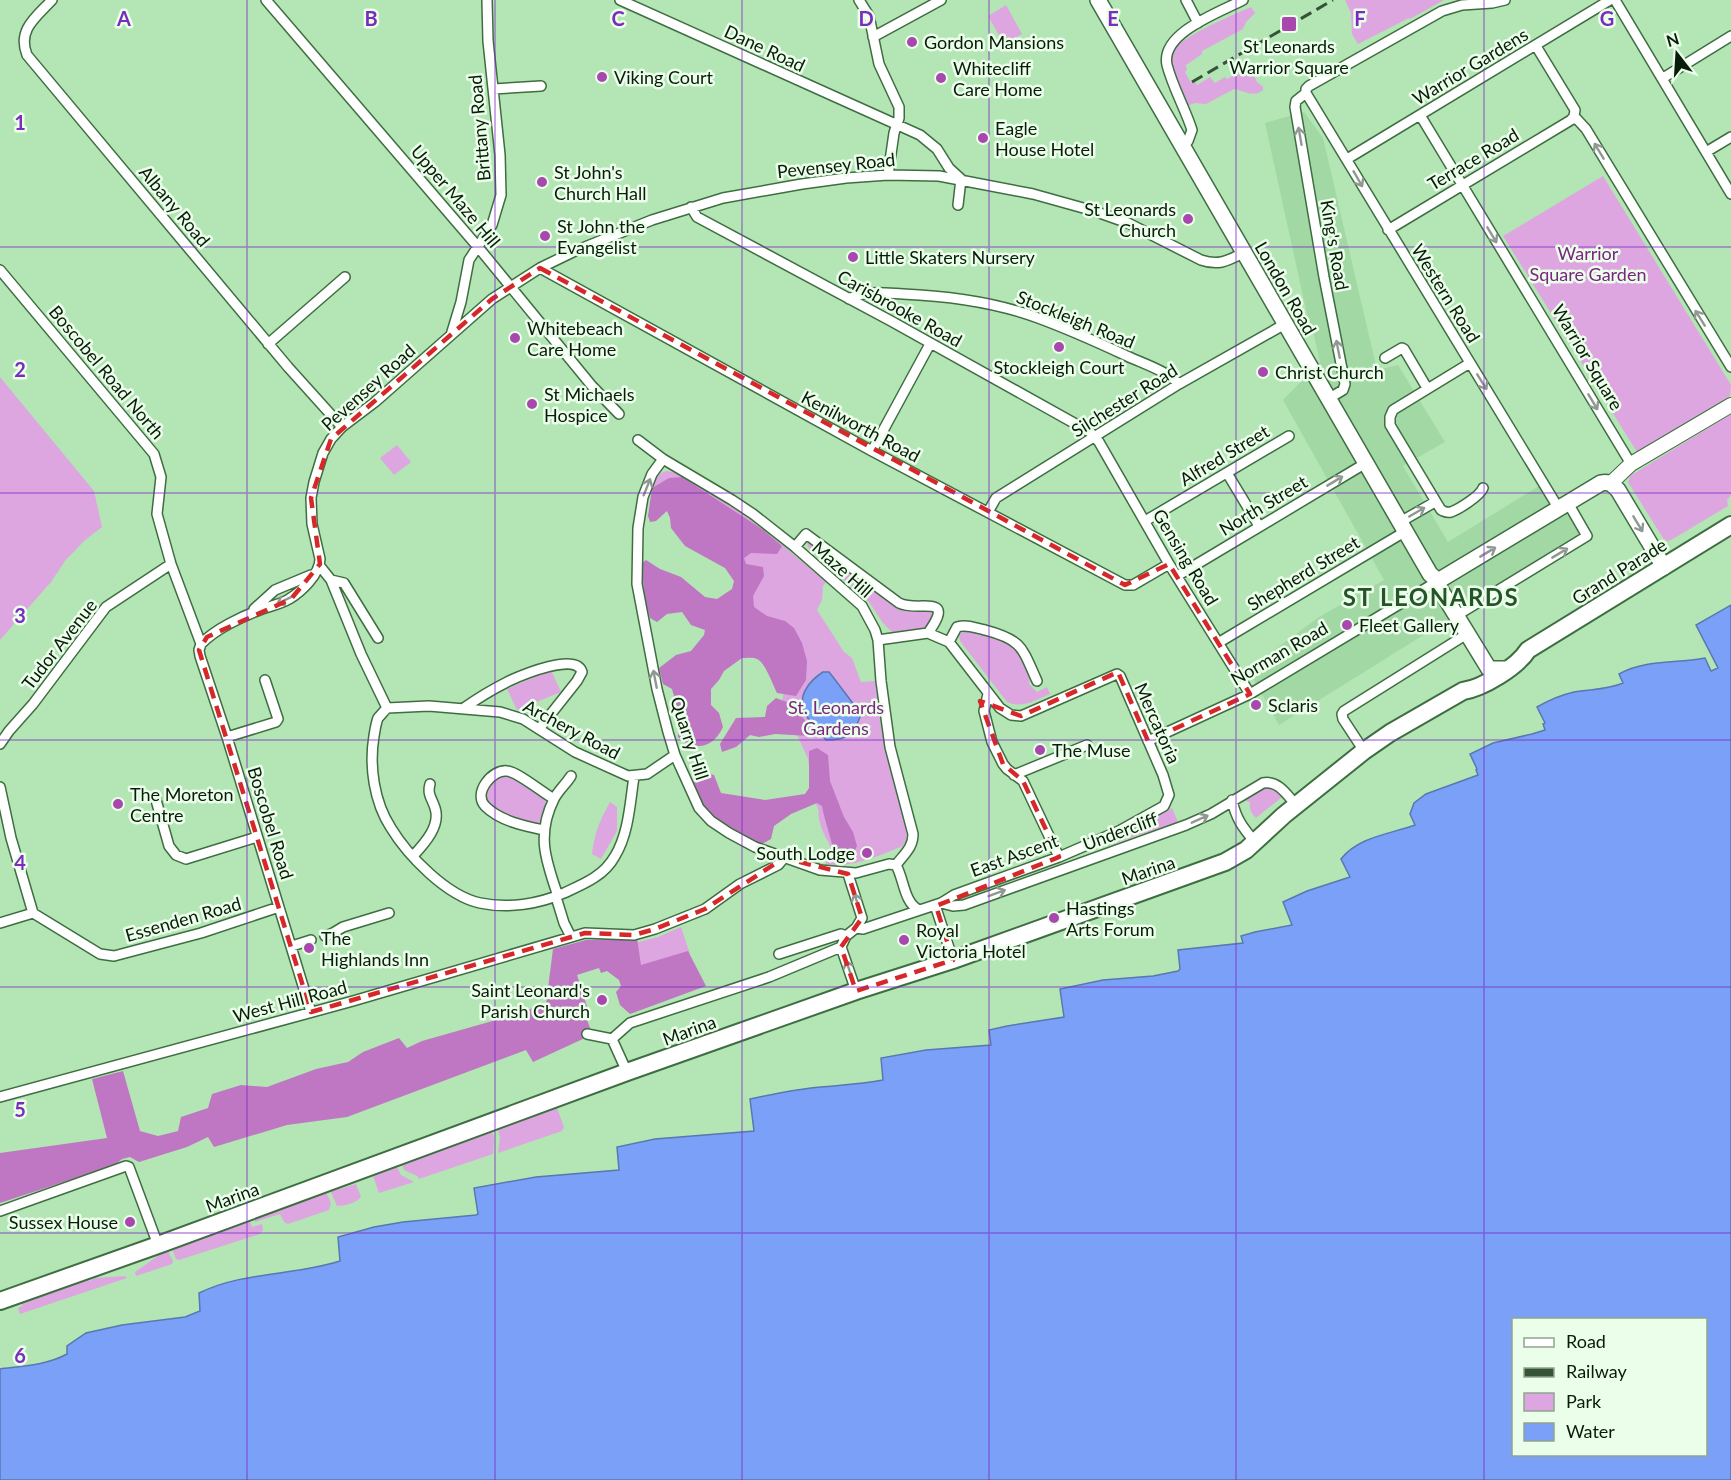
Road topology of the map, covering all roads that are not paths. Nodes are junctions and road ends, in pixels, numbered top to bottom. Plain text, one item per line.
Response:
1 (52, 0) edge
2 (266, 0) edge
3 (487, 0) edge
4 (620, 0) edge
5 (859, 0) edge
6 (941, 0) edge
7 (1098, 0) edge
8 (1186, 0) edge
9 (1243, 0) edge
10 (1505, 0) edge
11 (1610, 0) edge
12 (1615, 0) edge
13 (1461, 2) edge
14 (1198, 23) junction
15 (1731, 36) edge
16 (873, 37) junction
17 (1536, 46) junction
18 (1663, 78) junction
19 (541, 86) dead end
20 (493, 89) junction
21 (1306, 93) junction
22 (1420, 115) junction
23 (1574, 116) junction
24 (896, 124) junction
25 (1731, 136) edge
26 (1181, 146) junction
27 (1706, 152) junction
28 (1347, 159) junction
29 (888, 175) junction
30 (961, 179) junction
31 (1462, 185) junction
32 (1731, 194) edge
33 (958, 205) dead end
34 (691, 207) junction
35 (1388, 230) junction
36 (477, 247) junction
37 (1244, 253) junction
38 (540, 268) junction
39 (0, 270) edge
40 (345, 277) dead end
41 (511, 287) junction
42 (849, 299) junction
43 (1285, 324) junction
44 (451, 335) junction
45 (268, 344) junction
46 (930, 344) junction
47 (1385, 358) dead end
48 (1470, 363) junction
49 (1731, 367) edge
50 (1179, 384) junction
51 (1427, 388) junction
52 (1328, 399) junction
53 (1731, 405) edge
54 (619, 414) dead end
55 (342, 427) junction
56 (1289, 436) dead end
57 (1095, 437) junction
58 (638, 440) dead end
59 (872, 451) junction
60 (663, 459) junction
61 (1366, 463) junction
62 (1631, 464) junction
63 (1227, 473) junction
64 (1611, 483) junction
65 (1483, 488) dead end
66 (1435, 502) junction
67 (1563, 506) junction
68 (987, 512) junction
69 (1145, 521) junction
70 (1731, 525) edge
71 (1259, 526) junction
72 (1403, 527) junction
73 (795, 547) junction
74 (171, 564) junction
75 (1170, 564) junction
76 (319, 566) junction
77 (1664, 567) junction
78 (314, 574) junction
79 (1177, 576) junction
80 (331, 580) junction
81 (1438, 582) junction
82 (248, 614) junction
83 (1456, 616) junction
84 (928, 633) junction
85 (1467, 634) junction
86 (378, 638) dead end
87 (878, 640) junction
88 (949, 642) junction
89 (1218, 643) junction
90 (201, 644) junction
91 (1528, 650) junction
92 (1489, 669) junction
93 (1507, 669) junction
94 (265, 680) dead end
95 (1037, 681) dead end
96 (1463, 691) junction
97 (988, 694) junction
98 (1250, 694) junction
99 (387, 708) junction
100 (464, 708) junction
101 (539, 729) junction
102 (227, 737) junction
103 (1148, 741) junction
104 (0, 744) edge
105 (1087, 745) dead end
106 (1364, 750) junction
107 (675, 755) junction
108 (1014, 775) junction
109 (571, 776) dead end
110 (634, 777) junction
111 (430, 784) dead end
112 (0, 787) edge
113 (1168, 790) joint
114 (554, 799) junction
115 (156, 800) dead end
116 (1232, 800) junction
117 (1296, 806) junction
118 (544, 830) junction
119 (257, 837) junction
120 (1255, 842) junction
121 (413, 856) junction
122 (1059, 857) junction
123 (784, 858) junction
124 (896, 865) junction
125 (848, 874) junction
126 (557, 896) junction
127 (938, 904) junction
128 (279, 907) junction
129 (919, 910) junction
130 (33, 913) junction
131 (389, 913) dead end
132 (0, 923) edge
133 (856, 928) junction
134 (325, 936) dead end
135 (846, 936) junction
136 (571, 937) junction
137 (310, 940) dead end
138 (291, 946) junction
139 (841, 947) junction
140 (779, 954) dead end
141 (953, 960) junction
142 (856, 992) junction
143 (311, 1012) junction
144 (587, 1034) dead end
145 (612, 1039) junction
146 (627, 1072) junction
147 (0, 1097) edge
148 (0, 1211) edge
149 (158, 1245) junction
150 (0, 1301) edge

1 - 45 street, Albany Road
2 - 36 street, Upper Maze Hill
3 - 20 street, Brittany Road
4 - 24 street, Dane Road
5 - 16 street
6 - 16 street
7 - 26 main road, London Road
8 - 14 street
9 - 14 street
10 - 13 street
11 - 17 street, Warrior Gardens
12 - 18 street
13 - 21 street
14 - 26 street
15 - 18 street
16 - 24 street
17 - 22 street, Warrior Gardens
17 - 23 street
18 - 27 street
19 - 20 street
20 - 36 street, Brittany Road
21 - 28 street, Western Road
52 -> 21 street, King's Road
22 - 28 street, Warrior Gardens
22 - 31 street, Warrior Square
23 - 31 street, Terrace Road
49 -> 23 street
24 - 29 street
24 - 30 street, Dane Road
25 - 27 street
26 - 37 main road, London Road
27 - 32 street
28 -> 35 street, Western Road
29 - 30 street, Pevensey Road
29 - 34 street, Pevensey Road
30 - 33 street
30 - 37 street, Pevensey Road
31 - 35 street, Terrace Road
31 -> 62 street, Warrior Square
34 - 38 street, Pevensey Road
34 - 42 street, Carisbrooke Road
35 - 48 street, Western Road
36 - 41 street, Upper Maze Hill
36 - 44 street
37 - 43 main road, London Road
38 - 41 street, Pevensey Road
38 - 59 street, Kenilworth Road
39 - 74 street, Boscobel Road North
40 - 45 street
41 - 44 street, Pevensey Road
41 - 54 street, Upper Maze Hill
42 - 46 street, Carisbrooke Road
42 - 50 street, Stockleigh Road
43 - 50 street, Silchester Road
43 - 52 main road, London Road
44 - 55 street, Pevensey Road
45 - 55 street, Albany Road
46 - 57 street, Carisbrooke Road
46 - 59 street
47 - 51 street
48 - 51 street
48 -> 67 street, Western Road
50 - 57 street, Silchester Road
51 - 66 street
52 - 61 main road, London Road
53 - 62 street
55 - 76 street, Pevensey Road
56 - 63 street, Alfred Street
57 - 68 street, Silchester Road
57 - 69 street, Gensing Road
58 - 60 street, Maze Hill
59 - 68 street, Kenilworth Road
60 - 73 street, Maze Hill
107 -> 60 street, Quarry Hill
71 -> 61 street, North Street
61 - 72 main road, London Road
62 - 64 street
63 - 69 street, Alfred Street
63 - 71 street
64 - 67 main road, Norman Road
64 -> 77 main road
65 - 66 street
72 -> 66 street, Shepherd Street
81 -> 67 main road, Norman Road
83 -> 67 street, Western Road
68 - 75 street, Kenilworth Road
69 - 75 street, Gensing Road
70 - 77 highway, Grand Parade
71 - 79 street, North Street
72 - 81 main road, London Road
72 - 89 street, Shepherd Street
73 - 84 street
73 - 87 street, Maze Hill
74 - 90 street, Boscobel Road North
74 - 104 street, Tudor Avenue
75 - 79 street, Gensing Road
76 - 78 street
76 - 80 street
77 - 91 highway, Grand Parade
78 - 82 street
78 -> 82 street
79 - 89 street, Gensing Road
80 - 86 street
80 - 99 street
81 - 83 main road, London Road
81 - 98 street, Norman Road
82 - 90 street
83 - 85 main road, London Road
84 - 87 street
84 - 88 street
85 - 92 main road, London Road
85 - 106 street
87 - 124 street, Maze Hill
88 - 95 street
88 - 97 street
89 - 98 street, Gensing Road
90 - 102 street, Boscobel Road
91 - 92 highway, Grand Parade
91 - 93 highway, Grand Parade
92 - 93 main road
92 - 96 highway, Grand Parade
93 - 96 highway, Grand Parade
94 - 102 street
96 - 106 highway, Grand Parade
97 - 103 street, Mercatoria
97 - 108 street
98 - 103 street, Norman Road
99 - 100 street, Archery Road
99 - 121 street, Archery Road
100 - 101 street, Archery Road
100 - 101 street
101 - 110 street, Archery Road
102 - 119 street, Boscobel Road
103 - 113 street, Mercatoria
105 - 108 street
106 - 117 highway, Marina
107 - 110 street, Archery Road
107 - 123 street, Quarry Hill
108 - 122 street
109 - 114 street
110 - 126 street, Archery Road
111 - 121 street
112 - 130 street
113 - 122 street, East Ascent
114 - 118 street
114 - 118 street
115 - 119 street
116 - 117 street, Undercliff
116 - 120 street
127 -> 116 street, Undercliff
117 - 120 highway, Marina
118 - 126 street
119 - 128 street, Boscobel Road
120 - 141 highway, Marina
121 - 126 street, Archery Road
122 - 127 street, East Ascent
123 - 125 street, Quarry Hill
123 - 136 street, West Hill Road
124 - 125 street
124 - 129 street
133 -> 125 street
126 - 136 street
127 - 129 street, East Ascent
127 - 141 street
128 - 130 street, Essenden Road
128 - 138 street, Boscobel Road
129 - 133 street, East Ascent
130 - 132 street
131 - 134 street
133 - 135 street
135 - 139 street
135 - 140 street
136 - 143 street, West Hill Road
137 - 138 street
138 - 143 street, Boscobel Road
142 -> 139 street
139 - 145 street
141 - 142 highway, Marina
142 - 146 highway, Marina
143 - 147 street, West Hill Road
144 - 145 street
145 - 146 street
146 - 149 highway, Marina
148 - 149 street
149 - 150 highway, Marina

